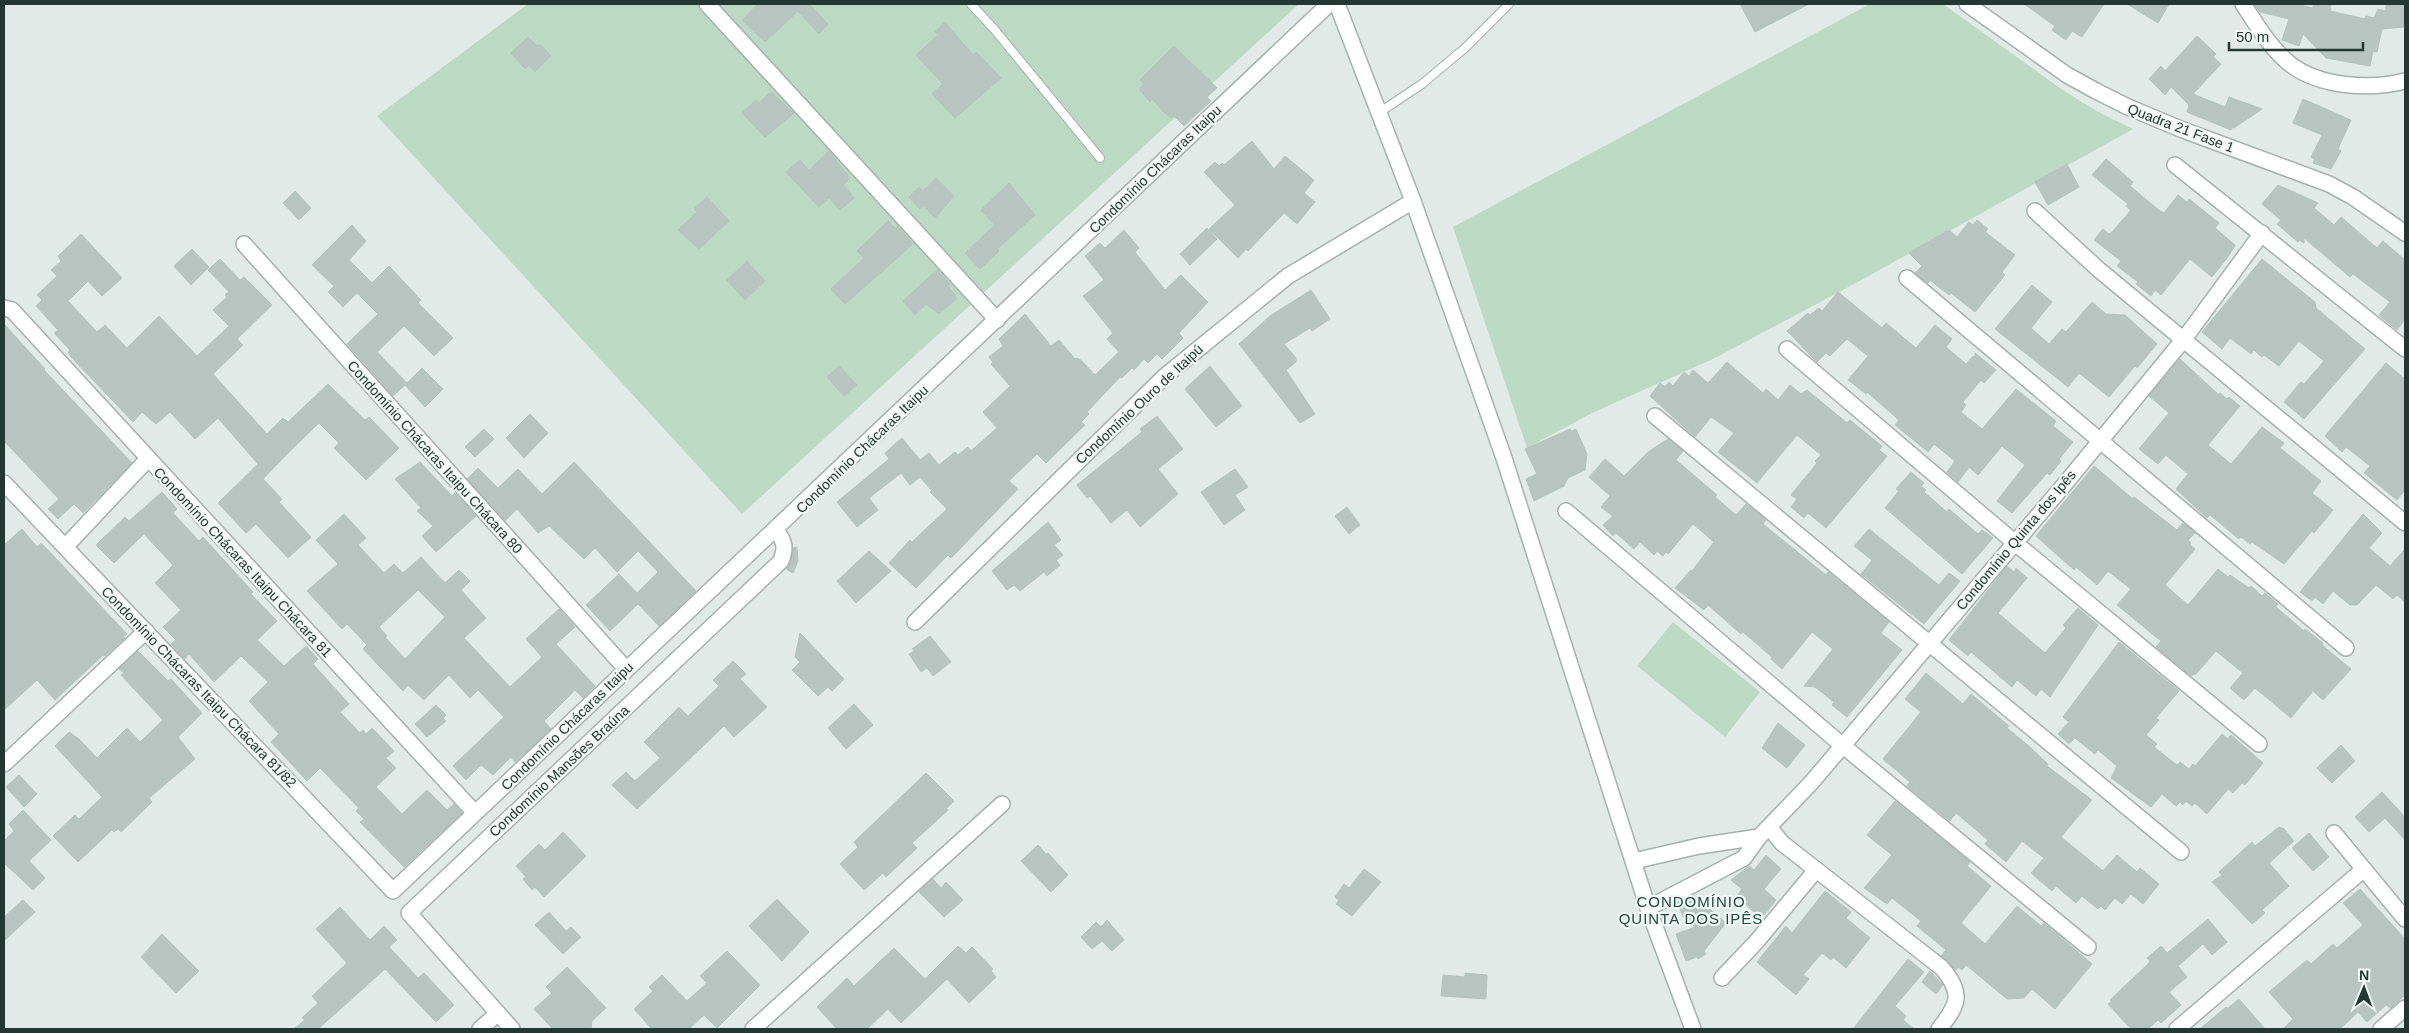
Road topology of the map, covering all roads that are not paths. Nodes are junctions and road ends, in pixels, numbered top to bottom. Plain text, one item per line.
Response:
1 (707, 4) edge
2 (971, 4) edge
3 (1329, 4) edge
4 (1337, 4) edge
5 (1509, 4) edge
6 (1966, 4) edge
7 (2243, 4) edge
8 (2405, 81) edge
9 (1380, 112) junction
10 (1100, 158) dead end
11 (2174, 165) dead end
12 (1413, 201) junction
13 (2035, 211) dead end
14 (2262, 233) junction
15 (2405, 233) edge
16 (244, 244) dead end
17 (1907, 278) dead end
18 (8, 309) edge
19 (997, 320) junction
20 (2184, 339) junction
21 (1787, 349) dead end
22 (2405, 349) edge
23 (1655, 416) dead end
24 (2099, 441) junction
25 (148, 458) junction
26 (4, 483) edge
27 (1566, 511) dead end
28 (2405, 523) edge
29 (776, 531) junction
30 (2014, 542) junction
31 (64, 546) junction
32 (915, 622) dead end
33 (146, 632) junction
34 (1929, 644) junction
35 (2346, 648) dead end
36 (626, 669) junction
37 (2259, 744) dead end
38 (1842, 745) junction
39 (4, 764) edge
40 (1002, 804) dead end
41 (475, 814) junction
42 (1764, 832) junction
43 (2334, 832) dead end
44 (2182, 852) dead end
45 (1634, 861) junction
46 (2364, 869) junction
47 (1816, 870) junction
48 (393, 891) joint
49 (1648, 908) junction
50 (2405, 919) edge
51 (2088, 946) dead end
52 (1722, 978) dead end
53 (2405, 1008) edge
54 (497, 1014) junction
55 (480, 1029) edge
56 (512, 1029) edge
57 (753, 1029) edge
58 (1693, 1029) edge
59 (1939, 1029) edge
60 (2177, 1029) edge
61 (2381, 1029) edge

1 - 19 street
2 - 10 lane
3 - 19 street, Condomínio Chácaras Itaipu
4 - 9 street
5 - 9 lane
6 - 15 street, Quadra 21 Fase 1
7 - 8 street
9 - 12 street
11 - 14 street
12 - 32 street, Condomínio Ouro de Itaipú
12 - 45 street
13 - 20 street
14 - 20 street, Condomínio Quinta dos Ipês
14 - 22 street
16 - 36 street, Condomínio Chácaras Itaipu Chácara 80
17 - 24 street
18 - 25 street, Condomínio Chácaras Itaipu Chácara 81
19 - 29 street, Condomínio Chácaras Itaipu
20 - 24 street, Condomínio Quinta dos Ipês
20 - 28 street
21 - 30 street
23 - 34 street
24 - 30 street, Condomínio Quinta dos Ipês
24 - 35 street
25 - 31 street
25 - 41 street, Condomínio Chácaras Itaipu Chácara 81
26 - 31 street, Condomínio Chácaras Itaipu Chácara 81/82
27 - 38 street
29 - 36 street, Condomínio Chácaras Itaipu
29 - 54 street, Condomínio Mansões Braúna
30 - 34 street, Condomínio Quinta dos Ipês
30 - 37 street
31 - 33 street, Condomínio Chácaras Itaipu Chácara 81/82
33 - 39 street
33 - 48 street, Condomínio Chácaras Itaipu Chácara 81/82
34 - 38 street, Condomínio Quinta dos Ipês
34 - 44 street
36 - 41 street, Condomínio Chácaras Itaipu
38 - 42 street, Condomínio Quinta dos Ipês
38 - 51 street
40 - 57 street
41 - 48 street, Condomínio Chácaras Itaipu
42 - 45 street
42 - 47 street
42 - 49 street, Condomínio Quinta dos Ipês
43 - 46 street
45 - 49 street
46 - 50 street
46 - 60 street
47 - 52 street
47 - 59 street
49 - 58 street
53 - 61 street
54 - 55 street
54 - 56 street, Condomínio Mansões Braúna

